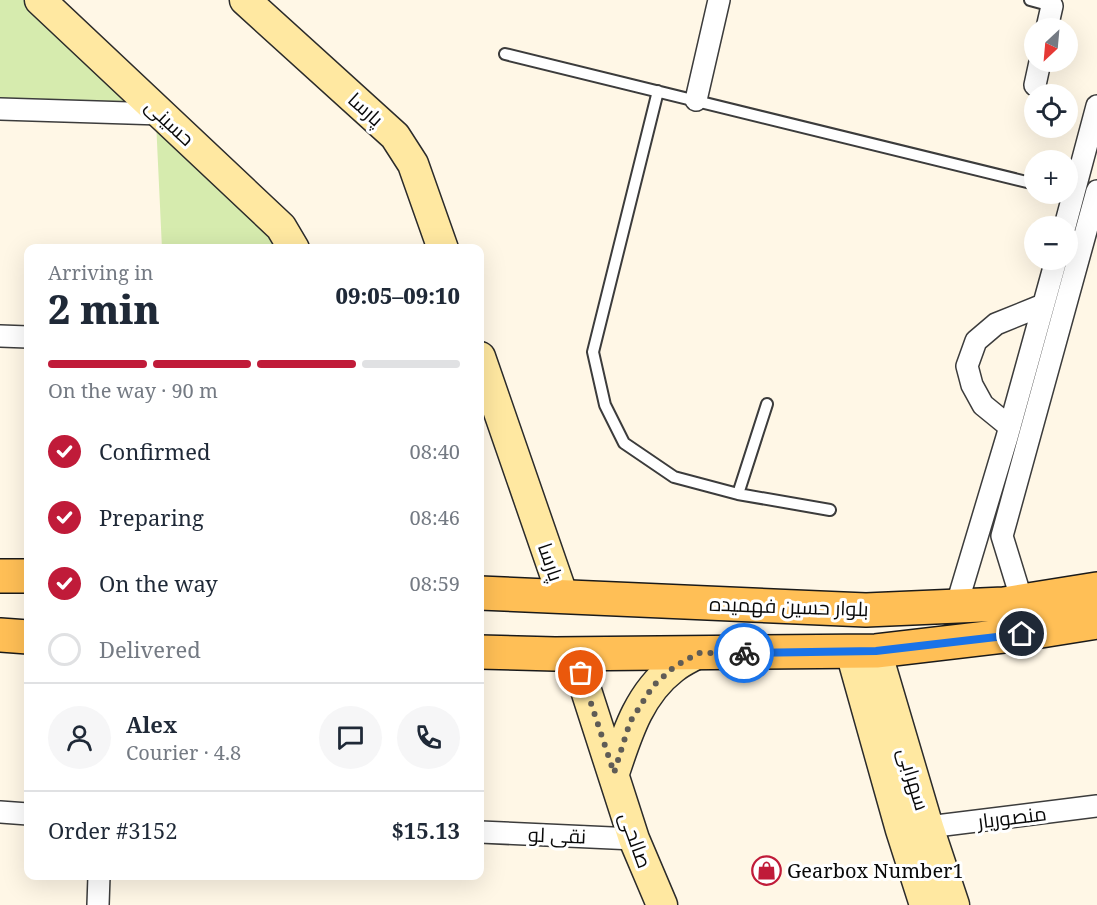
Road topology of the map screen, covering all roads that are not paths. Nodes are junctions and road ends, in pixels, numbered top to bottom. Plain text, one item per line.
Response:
1 (40, 0) edge
2 (245, 0) edge
3 (719, 0) edge
4 (1030, 0) edge
5 (1052, 6) joint
6 (1049, 18) edge
7 (505, 54) dead end
8 (658, 91) junction
9 (696, 100) junction
10 (1097, 106) edge
11 (0, 109) edge
12 (161, 114) junction
13 (1078, 170) edge
14 (1024, 181) edge
15 (1078, 194) edge
16 (1096, 196) edge
17 (291, 244) edge
18 (441, 244) edge
19 (1053, 270) edge
20 (1043, 305) junction
21 (0, 336) edge
22 (24, 337) edge
23 (484, 369) edge
24 (767, 404) dead end
25 (1010, 427) junction
26 (738, 494) junction
27 (830, 510) dead end
28 (0, 576) edge
29 (24, 576) edge
30 (1097, 589) edge
31 (484, 593) edge
32 (563, 597) junction
33 (1022, 601) junction
34 (956, 607) junction
35 (1097, 622) edge
36 (0, 635) edge
37 (24, 637) edge
38 (484, 652) edge
39 (863, 652) junction
40 (574, 653) junction
41 (698, 653) junction
42 (614, 773) junction
43 (1097, 807) edge
44 (0, 813) edge
45 (24, 814) edge
46 (928, 827) junction
47 (484, 832) edge
48 (634, 838) junction
49 (99, 880) edge
50 (98, 905) edge
51 (662, 905) edge
52 (925, 905) edge
53 (954, 905) edge

1 - 12 street, حسینی
2 - 18 street, پارسا
3 - 9 street
4 - 5 lane
5 - 6 street
7 - 8 lane
8 - 9 lane
8 - 26 lane
9 - 14 lane
10 - 13 street
11 - 12 street
12 - 17 street, حسینی
15 - 16 lane
16 - 33 street
19 - 20 street
20 - 25 street
20 - 25 street
21 - 22 street
23 - 32 street, پارسا
24 - 26 lane
25 - 34 street
26 - 27 lane
28 - 29 main road
30 - 33 main road, بلوار حسین فهمیده
31 - 32 main road, بلوار حسین فهمیده
32 - 34 main road, بلوار حسین فهمیده
33 - 34 main road, بلوار حسین فهمیده
35 - 39 main road
36 - 37 main road
38 - 40 main road
39 - 41 main road
39 - 46 street, سهرابی
39 - 52 street, سهرابی
40 - 41 main road
40 - 42 street, صالحی
41 - 42 street
42 - 48 street, صالحی
43 - 46 street, منصوریار
44 - 45 street
46 - 53 street, سهرابی
47 - 48 street, نقی لو
48 - 51 street, صالحی
49 - 50 street

